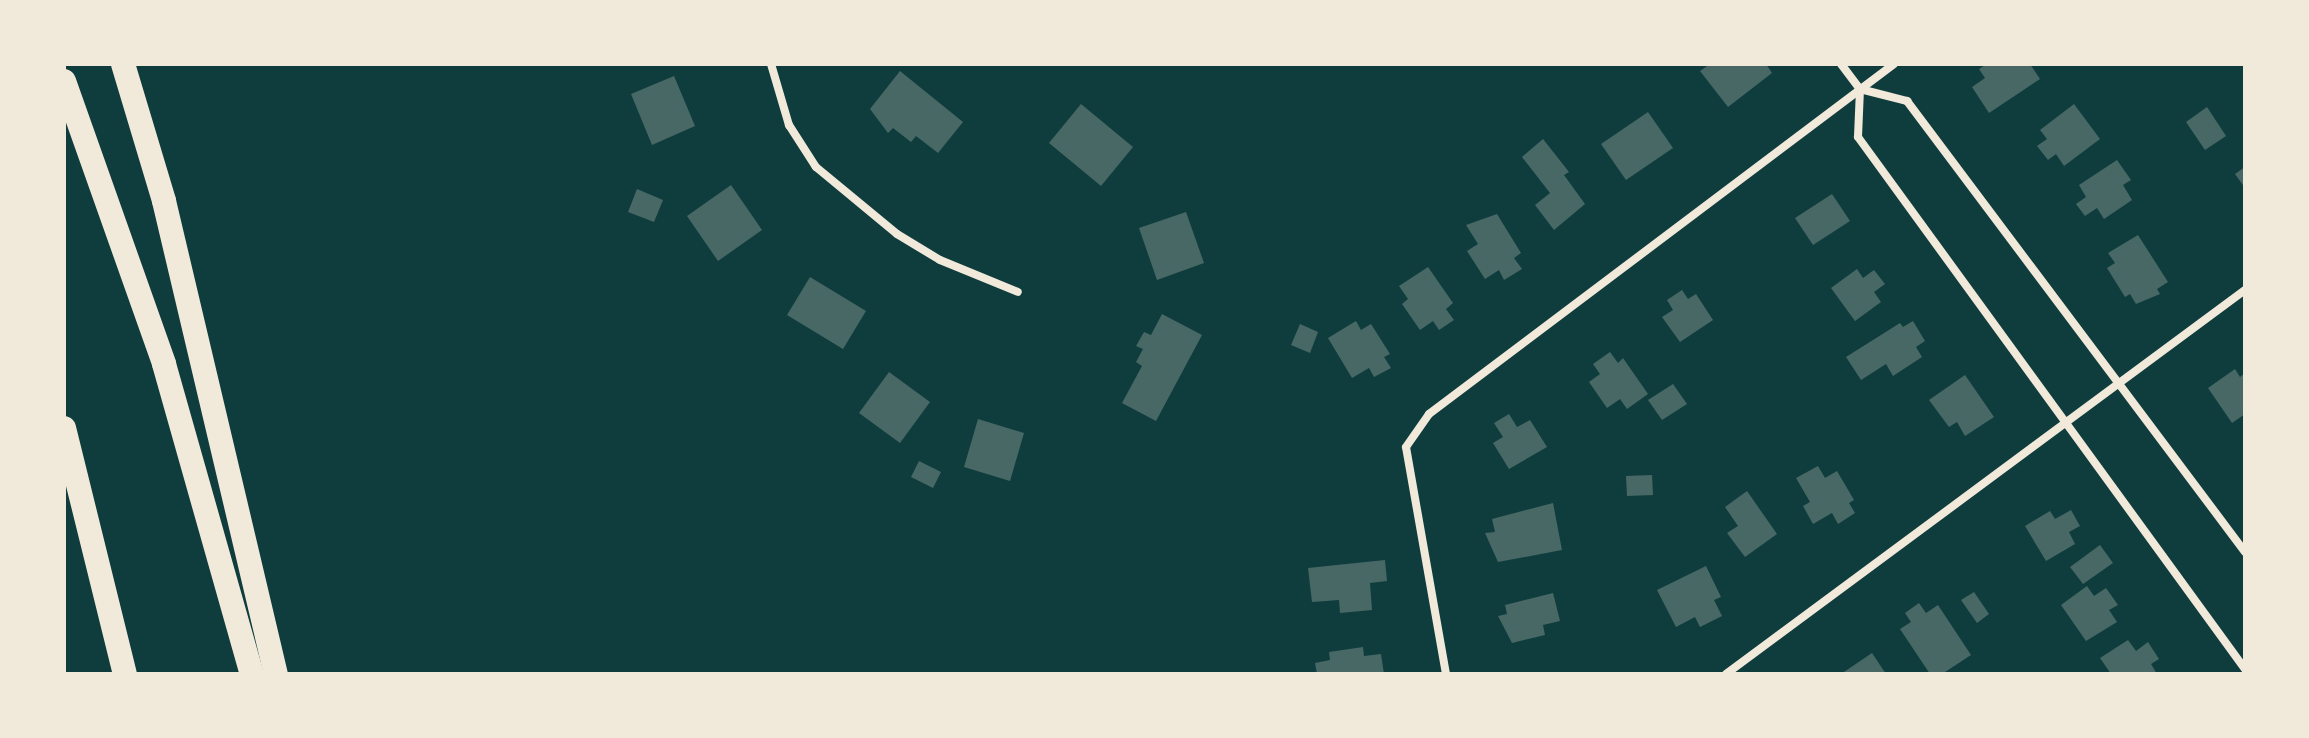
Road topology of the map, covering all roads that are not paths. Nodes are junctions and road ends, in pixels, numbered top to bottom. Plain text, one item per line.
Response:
1 (123, 64) edge
2 (771, 64) edge
3 (1841, 64) edge
4 (1894, 64) edge
5 (64, 81) edge
6 (1860, 89) junction
7 (2245, 290) edge
8 (1018, 292) dead end
9 (2121, 382) junction
10 (2066, 422) junction
11 (64, 428) edge
12 (2245, 552) edge
13 (2245, 669) edge
14 (125, 674) edge
15 (252, 674) edge
16 (276, 674) edge
17 (1446, 674) edge
18 (1726, 674) edge

1 - 16 highway
2 - 8 street
3 - 6 street
4 - 6 street
5 - 15 highway
6 - 9 street
6 - 10 street
6 - 17 street
7 - 9 street
9 - 10 street
9 - 12 street
10 - 13 street
10 - 18 street
11 - 14 highway

